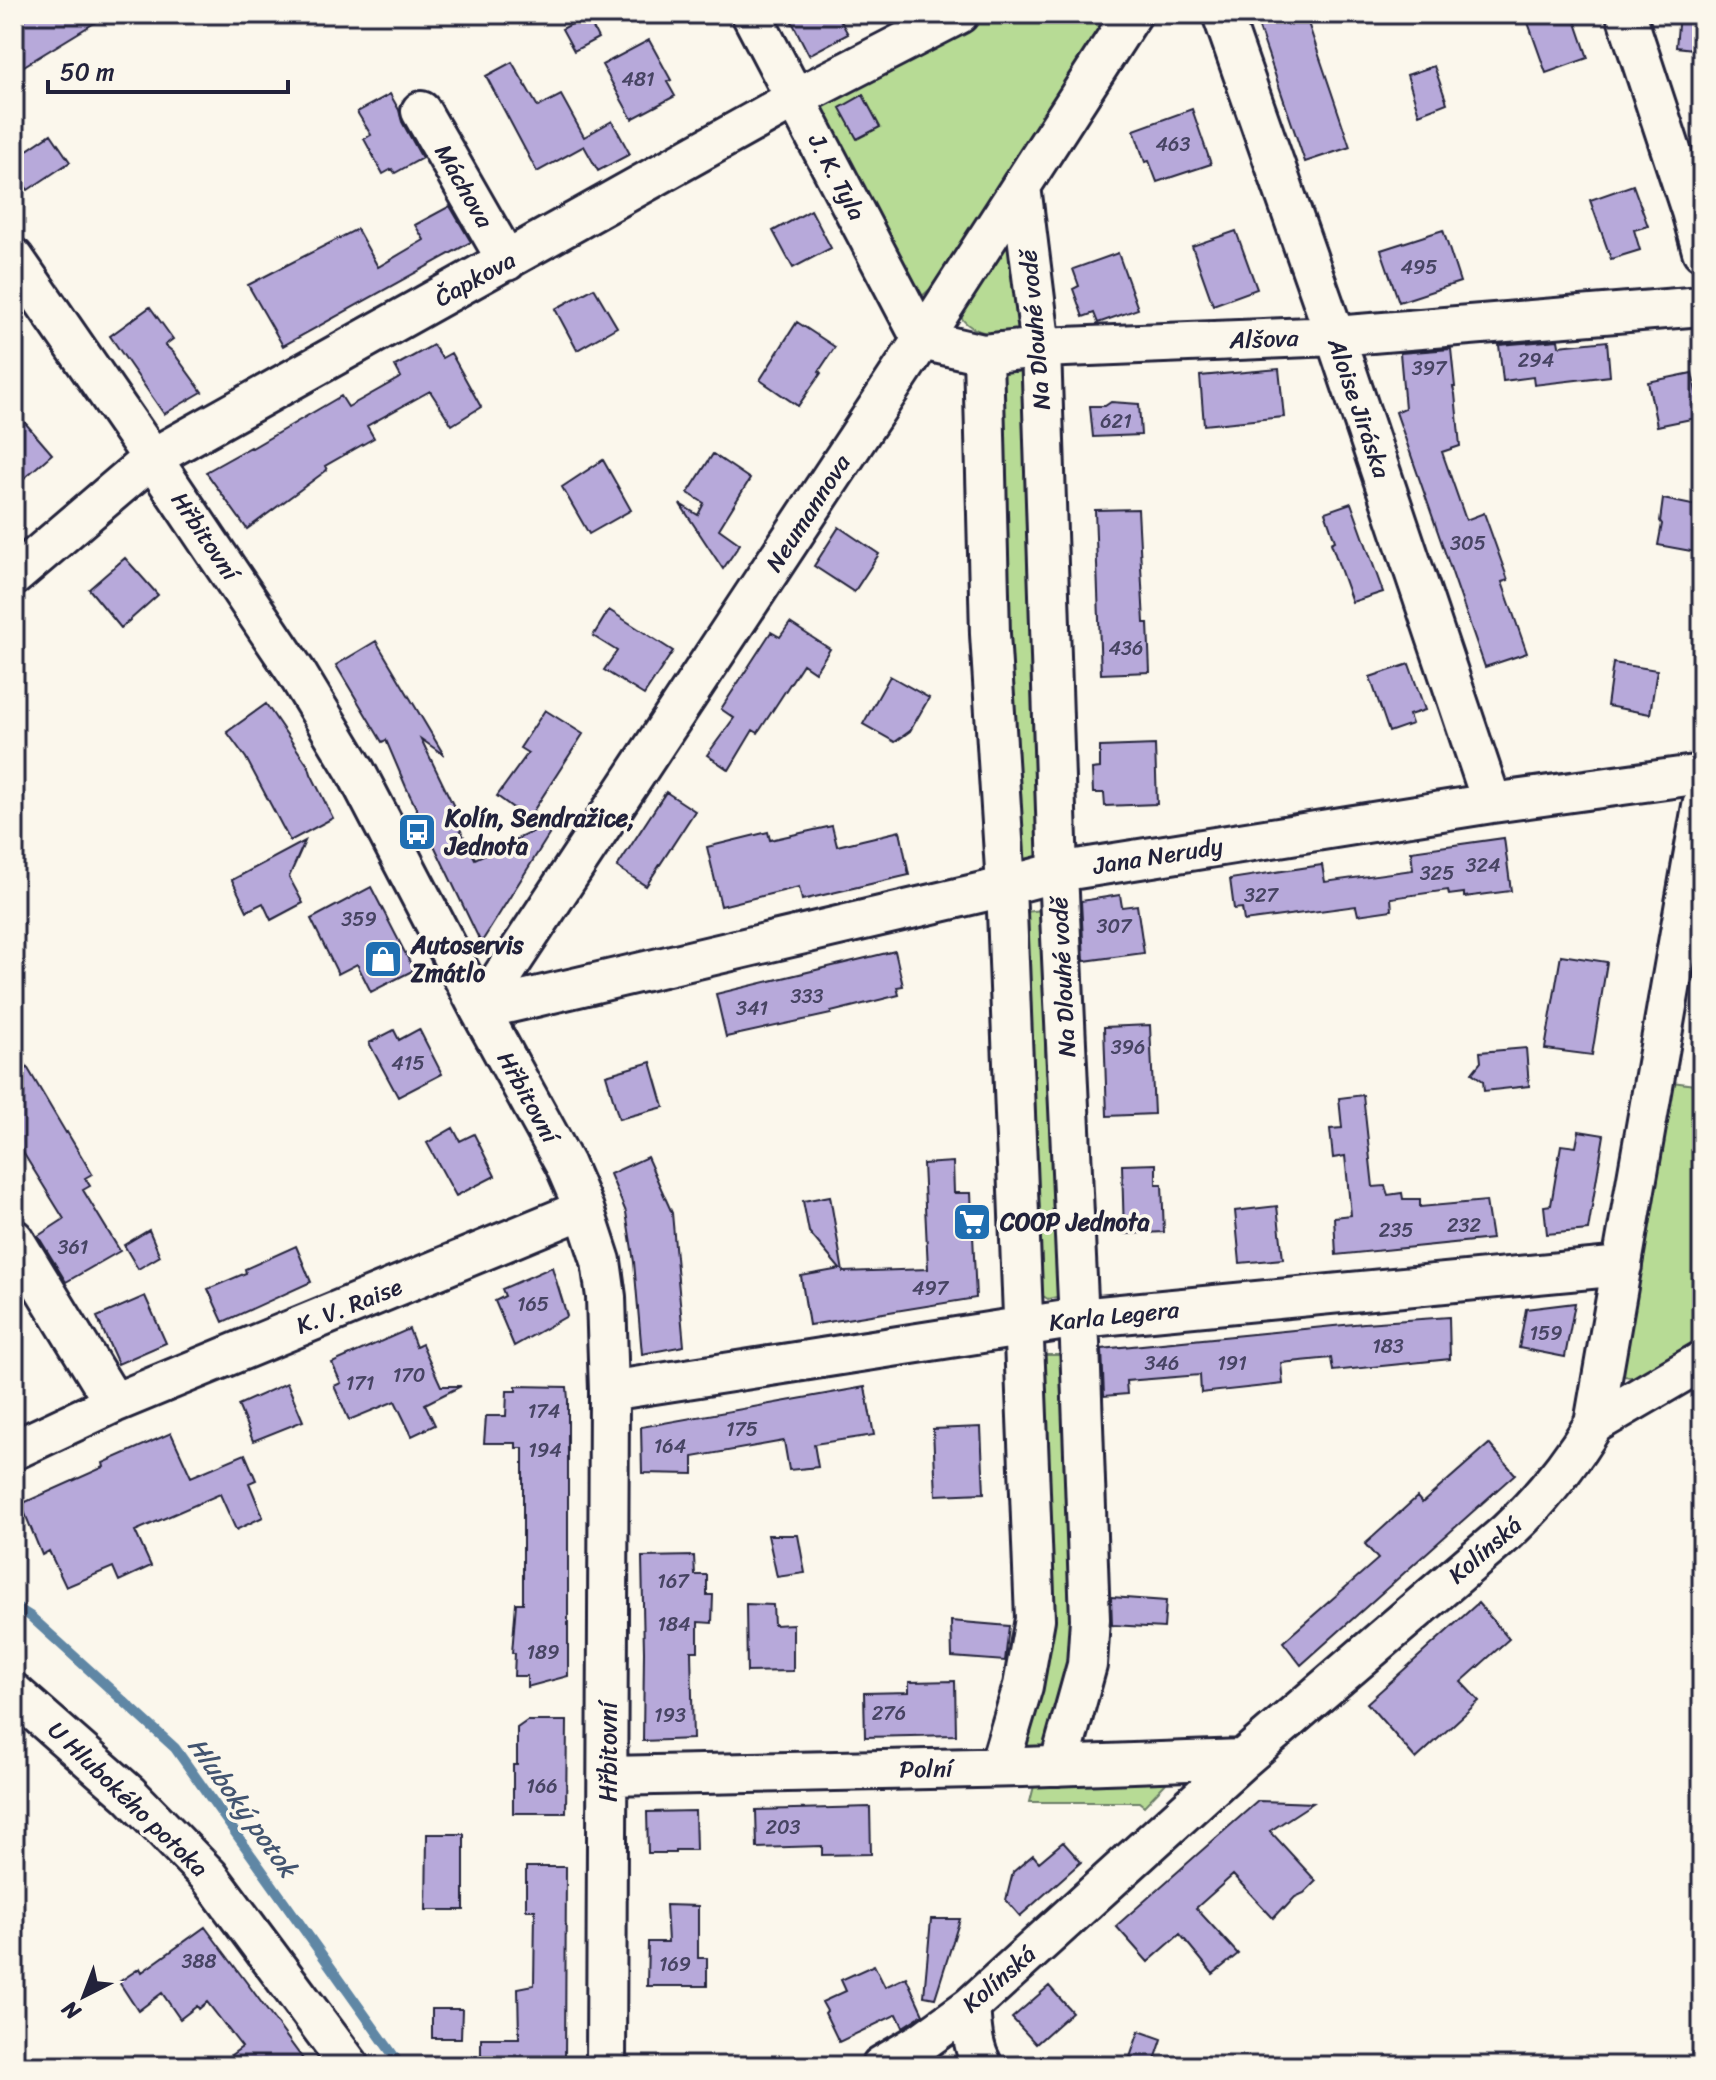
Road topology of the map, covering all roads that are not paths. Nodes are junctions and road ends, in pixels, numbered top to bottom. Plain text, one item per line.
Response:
1 (751, 14) edge
2 (959, 14) edge
3 (1132, 14) edge
4 (1222, 14) edge
5 (1626, 14) edge
6 (796, 98) junction
7 (421, 111) dead end
8 (1021, 186) junction
9 (1702, 251) edge
10 (14, 258) edge
11 (507, 261) junction
12 (1702, 306) edge
13 (1335, 336) junction
14 (922, 340) junction
15 (1041, 348) junction
16 (983, 354) junction
17 (152, 458) junction
18 (14, 576) edge
19 (1702, 774) edge
20 (1492, 803) junction
21 (1702, 806) edge
22 (1058, 872) junction
23 (1695, 880) edge
24 (1006, 886) junction
25 (480, 1010) junction
26 (584, 1209) junction
27 (14, 1239) edge
28 (1622, 1266) junction
29 (1079, 1318) junction
30 (1024, 1326) junction
31 (1702, 1361) edge
32 (609, 1391) junction
33 (114, 1403) junction
34 (1594, 1424) junction
35 (14, 1450) edge
36 (14, 1693) edge
37 (1243, 1759) junction
38 (1059, 1766) junction
39 (999, 1767) junction
40 (608, 1776) junction
41 (970, 2007) junction
42 (350, 2066) edge
43 (606, 2066) edge
44 (881, 2066) edge
45 (983, 2066) edge

1 - 6 street, J. K. Tyla
2 - 6 street, Čapkova
3 - 8 street, Neumannova
4 - 13 street, Aloise Jiráska
5 - 9 street
6 - 11 street, Čapkova
6 - 14 street, J. K. Tyla
7 - 11 street, Máchova
8 - 14 street, Neumannova
8 - 15 street, Na Dlouhé vodě
10 - 17 street, Hřbitovní
11 - 17 street, Čapkova
12 - 13 street, Alšova
13 - 15 street, Alšova
13 - 20 street, Aloise Jiráska
14 - 16 street, Alšova
14 - 25 street, Neumannova
15 - 16 street, Alšova
15 - 22 street, Na Dlouhé vodě
16 - 24 street
17 - 18 street, Čapkova
17 - 25 street, Hřbitovní
19 - 20 street, Jana Nerudy
20 - 22 street, Jana Nerudy
21 - 23 street, Kolínská
22 - 24 street, Jana Nerudy
22 - 29 street, Na Dlouhé vodě
23 - 28 street, Kolínská
24 - 25 street, Jana Nerudy
24 - 30 street
25 - 26 street, Hřbitovní
26 - 32 street, Hřbitovní
26 - 33 street, K. V. Raise
27 - 33 street
28 - 29 street, Karla Legera
28 - 34 street, Kolínská
29 - 30 street, Karla Legera
29 - 38 street, Na Dlouhé vodě
30 - 32 street, Karla Legera
30 - 39 street
31 - 34 street
32 - 40 street, Hřbitovní
33 - 35 street, K. V. Raise
34 - 37 street, Kolínská
36 - 42 street, U Hlubokého potoka
37 - 38 street, Polní
37 - 41 street, Kolínská
38 - 39 street, Polní
39 - 40 street, Polní
40 - 43 street, Hřbitovní
41 - 44 street, Kolínská
41 - 45 street

